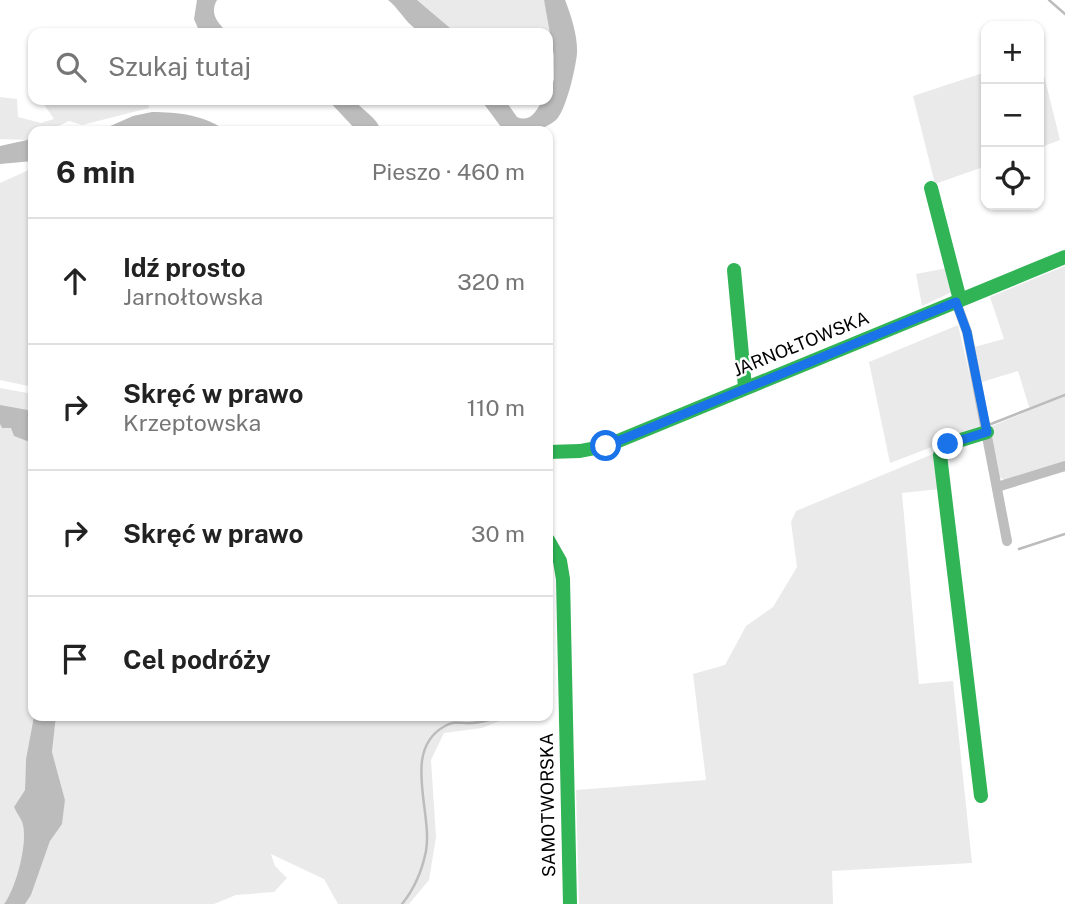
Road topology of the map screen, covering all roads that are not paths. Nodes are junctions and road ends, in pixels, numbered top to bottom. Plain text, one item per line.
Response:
1 (931, 188) dead end
2 (1065, 257) edge
3 (734, 270) dead end
4 (958, 301) junction
5 (745, 387) junction
6 (987, 432) junction
7 (553, 452) edge
8 (1065, 466) edge
9 (997, 488) junction
10 (1006, 541) dead end
11 (553, 549) edge
12 (981, 796) dead end
13 (570, 904) edge

1 - 4 street
2 - 4 street, JARNOŁTOWSKA
3 - 5 street
4 - 5 street, JARNOŁTOWSKA
4 - 6 street
5 - 7 street, JARNOŁTOWSKA
6 - 9 street
6 - 12 street
8 - 9 street
9 - 10 street
11 - 13 street, SAMOTWORSKA

